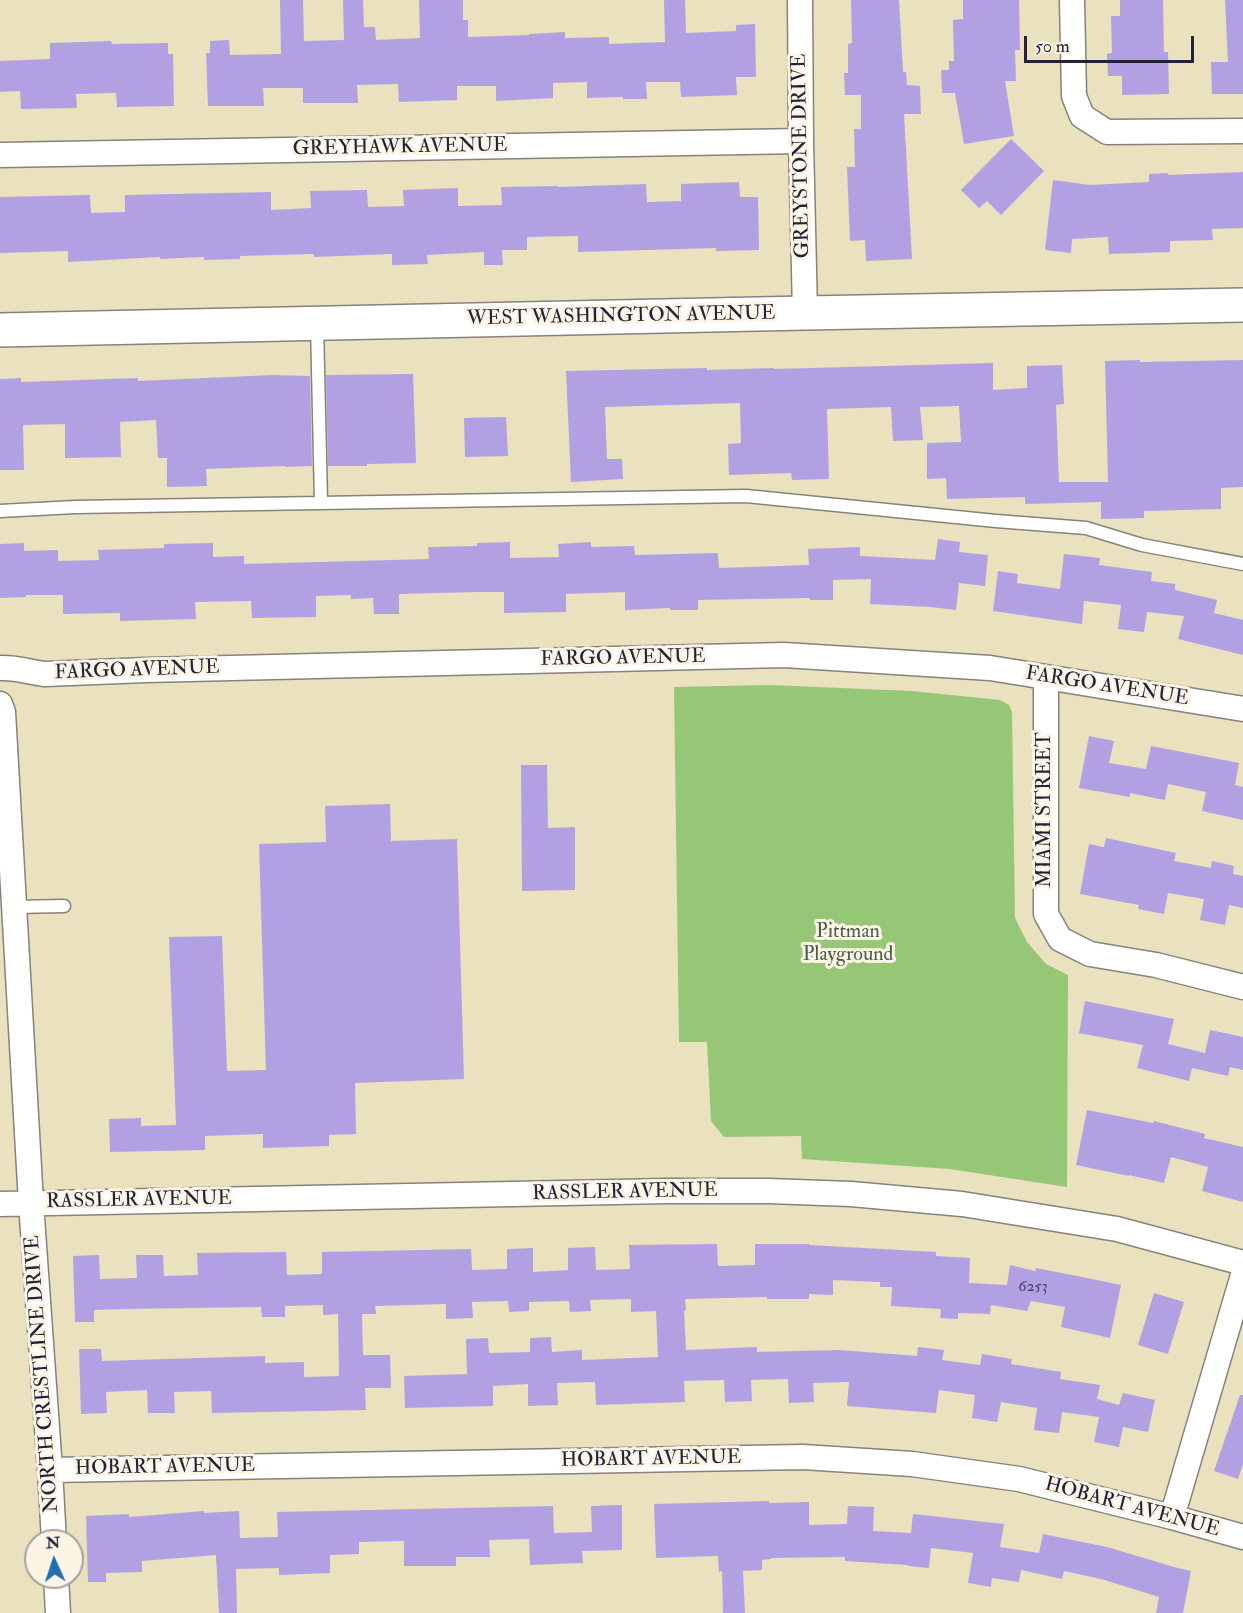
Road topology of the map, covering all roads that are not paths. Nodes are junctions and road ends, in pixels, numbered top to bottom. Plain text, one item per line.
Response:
1 (800, 0) edge
2 (1072, 0) edge
3 (1243, 131) edge
4 (801, 141) junction
5 (0, 155) edge
6 (1243, 305) edge
7 (805, 313) junction
8 (317, 323) junction
9 (0, 330) edge
10 (321, 503) junction
11 (0, 511) edge
12 (1243, 564) edge
13 (0, 668) edge
14 (1046, 677) junction
15 (0, 704) edge
16 (1243, 709) edge
17 (64, 906) dead end
18 (14, 907) junction
19 (1243, 987) edge
20 (31, 1203) junction
21 (0, 1204) edge
22 (1243, 1263) edge
23 (1243, 1275) edge
24 (50, 1470) junction
25 (1172, 1517) junction
26 (53, 1529) edge
27 (1243, 1537) edge
28 (57, 1589) edge
29 (58, 1613) edge

1 - 4 street, GREYSTONE DRIVE
2 - 3 street
4 - 5 street, GREYHAWK AVENUE
4 - 7 street, GREYSTONE DRIVE
6 - 7 main road, WEST WASHINGTON AVENUE
7 - 8 main road, WEST WASHINGTON AVENUE
8 - 9 main road, WEST WASHINGTON AVENUE
8 - 10 lane
10 - 11 lane
10 - 12 lane
13 - 14 street, FARGO AVENUE
14 - 16 street, FARGO AVENUE
14 - 19 street, MIAMI STREET
15 - 18 street, NORTH CRESTLINE DRIVE
17 - 18 lane
18 - 20 street, NORTH CRESTLINE DRIVE
20 - 21 street, RASSLER AVENUE
20 - 22 street, RASSLER AVENUE
20 - 24 street, NORTH CRESTLINE DRIVE
23 - 25 street
24 - 25 street, HOBART AVENUE
24 - 26 street, NORTH CRESTLINE DRIVE
25 - 27 street, HOBART AVENUE
28 - 29 street

